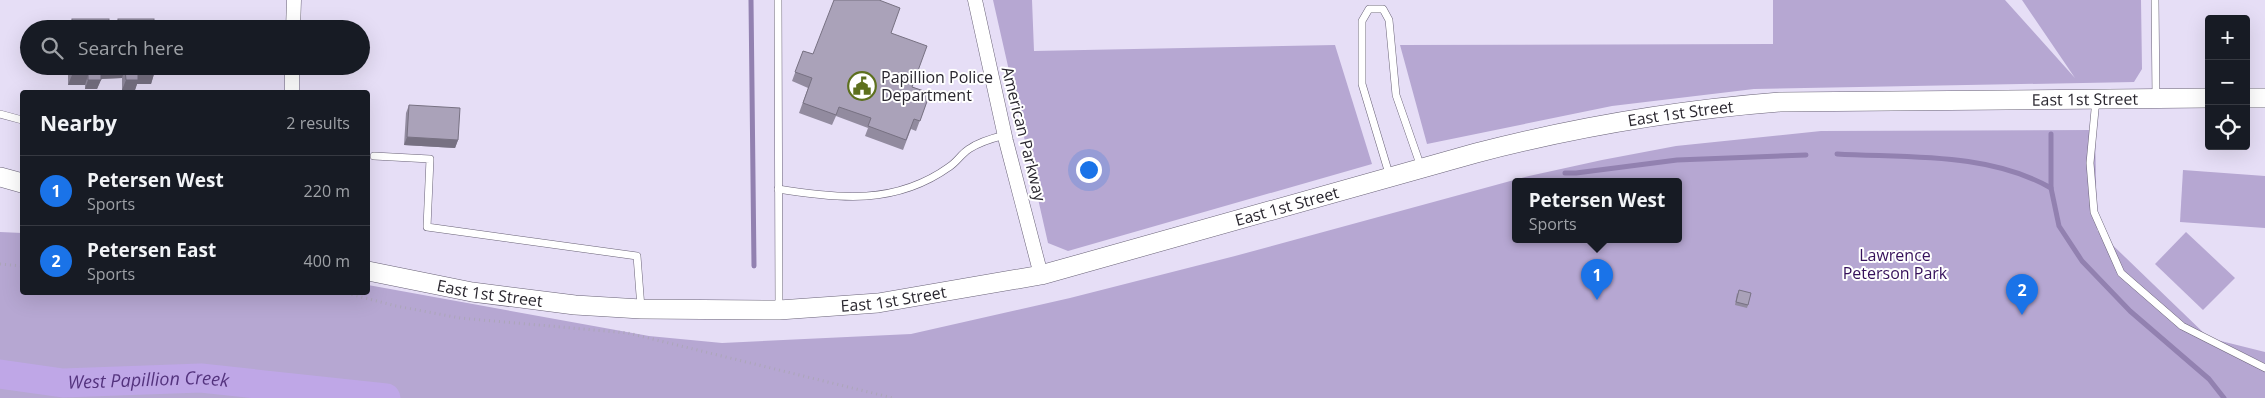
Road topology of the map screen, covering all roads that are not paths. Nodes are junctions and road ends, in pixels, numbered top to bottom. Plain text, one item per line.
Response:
1 (294, 0) edge
2 (778, 0) edge
3 (975, 0) edge
4 (2155, 0) edge
5 (293, 20) edge
6 (292, 75) edge
7 (292, 90) edge
8 (2096, 98) junction
9 (2156, 98) junction
10 (2205, 98) edge
11 (2250, 98) edge
12 (2265, 98) edge
13 (0, 114) edge
14 (20, 119) edge
15 (1005, 135) junction
16 (374, 156) dead end
17 (1422, 169) junction
18 (0, 177) edge
19 (1390, 178) junction
20 (20, 182) edge
21 (778, 189) junction
22 (370, 271) edge
23 (1041, 275) junction
24 (641, 309) junction
25 (779, 310) junction
26 (2265, 368) edge

1 - 5 street
2 - 21 lane
3 - 15 street, American Parkway
4 - 9 lane
6 - 7 street
8 - 9 main road, East 1st Street
8 - 17 main road, East 1st Street
8 - 26 lane
9 - 10 main road, East 1st Street
11 - 12 main road
13 - 14 lane
15 - 21 lane
15 - 23 street, American Parkway
16 - 24 lane
17 - 19 main road, East 1st Street
17 - 19 lane
18 - 20 main road
19 - 23 main road, East 1st Street
21 - 25 lane
22 - 24 main road, East 1st Street
23 - 25 main road, East 1st Street
24 - 25 main road, East 1st Street

